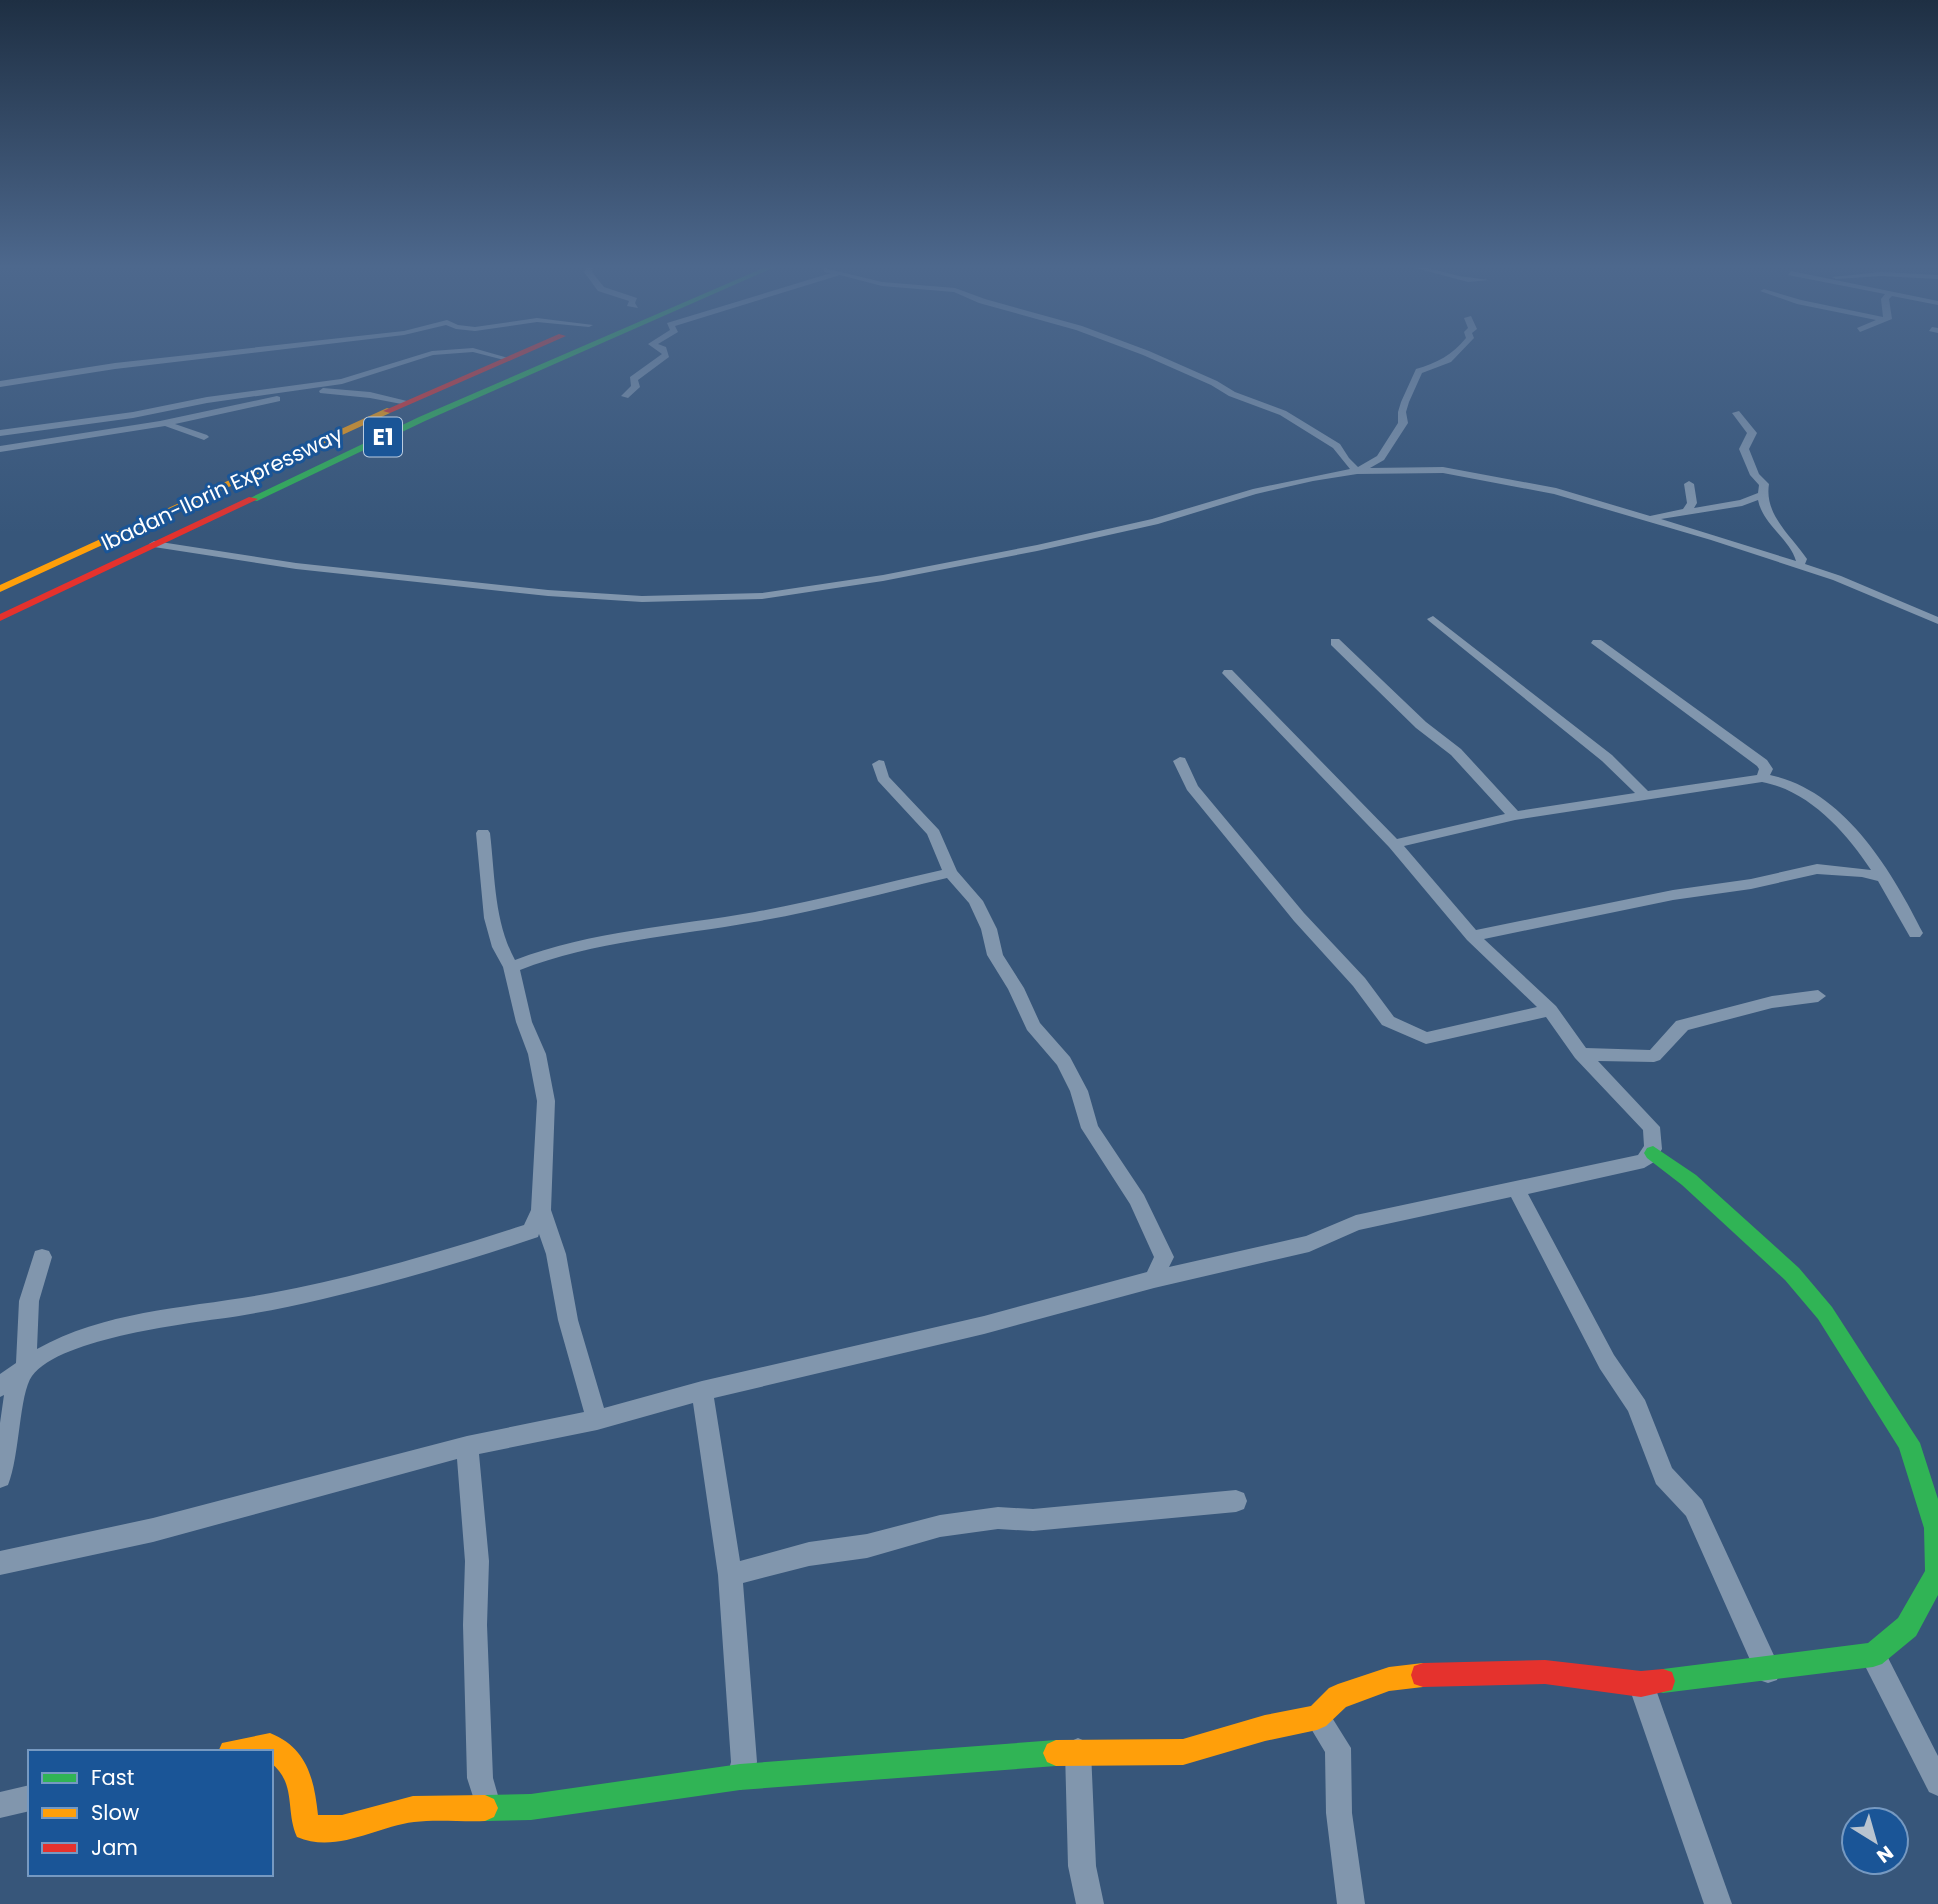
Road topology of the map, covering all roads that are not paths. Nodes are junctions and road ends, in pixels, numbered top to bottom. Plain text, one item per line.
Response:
1 (204, 356) edge
2 (423, 356) edge
3 (496, 356) edge
4 (516, 356) edge
5 (566, 356) edge
6 (665, 356) edge
7 (1152, 356) edge
8 (1456, 356) edge
9 (508, 359) junction
10 (0, 384) edge
11 (625, 396) dead end
12 (407, 402) junction
13 (1735, 413) dead end
14 (133, 415) junction
15 (168, 422) junction
16 (0, 432) edge
17 (204, 437) dead end
18 (0, 442) edge
19 (29, 445) junction
20 (0, 449) edge
21 (1357, 471) junction
22 (1689, 484) dead end
23 (1760, 495) junction
24 (1687, 512) junction
25 (1649, 519) junction
26 (154, 544) junction
27 (1800, 564) junction
28 (0, 589) edge
29 (0, 618) edge
30 (1433, 619) dead end
31 (1938, 621) edge
32 (1335, 642) dead end
33 (1597, 643) dead end
34 (1228, 673) dead end
35 (1180, 761) dead end
36 (879, 764) dead end
37 (1762, 778) junction
38 (1644, 795) junction
39 (1515, 816) junction
40 (483, 833) dead end
41 (1394, 844) junction
42 (950, 873) junction
43 (1885, 878) junction
44 (1915, 933) dead end
45 (1472, 936) junction
46 (511, 967) junction
47 (1818, 996) dead end
48 (1550, 1010) junction
49 (1581, 1054) junction
50 (1653, 1153) junction
51 (1516, 1189) junction
52 (541, 1210) junction
53 (42, 1257) dead end
54 (1154, 1279) junction
55 (26, 1367) junction
56 (0, 1387) edge
57 (702, 1391) junction
58 (597, 1420) junction
59 (467, 1446) junction
60 (0, 1477) edge
61 (1236, 1501) dead end
62 (0, 1563) edge
63 (730, 1575) junction
64 (1873, 1656) junction
65 (1768, 1671) junction
66 (1641, 1684) junction
67 (1317, 1717) junction
68 (244, 1750) edge
69 (1078, 1751) junction
70 (740, 1777) junction
71 (1938, 1783) edge
72 (28, 1798) edge
73 (0, 1805) edge
74 (488, 1806) junction
75 (1090, 1904) edge
76 (1351, 1904) edge
77 (1718, 1904) edge

1 - 10 street
2 - 14 street
3 - 9 street
4 - 9 main road, Ibadan-Ilorin Expressway / E1
5 - 26 main road, Ibadan-Ilorin Expressway / E1
6 - 11 street
7 - 21 street
8 - 21 street
9 - 12 main road, Ibadan-Ilorin Expressway / E1
12 - 15 street
12 - 28 main road, Ibadan-Ilorin Expressway / E1
13 - 23 street
14 - 15 street
14 - 16 street
15 - 17 street
15 - 19 street
18 - 19 street
19 - 20 street
21 - 25 street
21 - 26 street
22 - 24 street
23 - 24 street
23 - 27 street
24 - 25 street
25 - 27 street
26 - 29 main road, Ibadan-Ilorin Expressway / E1
27 - 31 street
30 - 38 street
32 - 39 street
33 - 37 street
34 - 41 street
35 - 48 street
36 - 42 street
37 - 38 street
37 - 43 street
38 - 39 street
39 - 41 street
40 - 46 street
41 - 45 street
42 - 46 street
42 - 54 street
43 - 44 street
43 - 45 street
45 - 48 street
46 - 52 street
47 - 49 street
48 - 49 street
49 - 50 street
50 - 51 street
50 - 64 main road
51 - 54 street
51 - 65 street
52 - 55 street
52 - 58 street
53 - 55 street
54 - 57 street
55 - 56 street
55 - 60 street
57 - 58 street
57 - 63 street
58 - 59 street
59 - 62 street
59 - 74 street
61 - 63 street
63 - 70 street
64 - 65 main road
64 - 71 street
65 - 66 main road
66 - 67 main road
66 - 77 street
67 - 69 main road
67 - 76 street
68 - 74 main road
69 - 70 main road
69 - 75 street
70 - 74 main road
72 - 73 street

